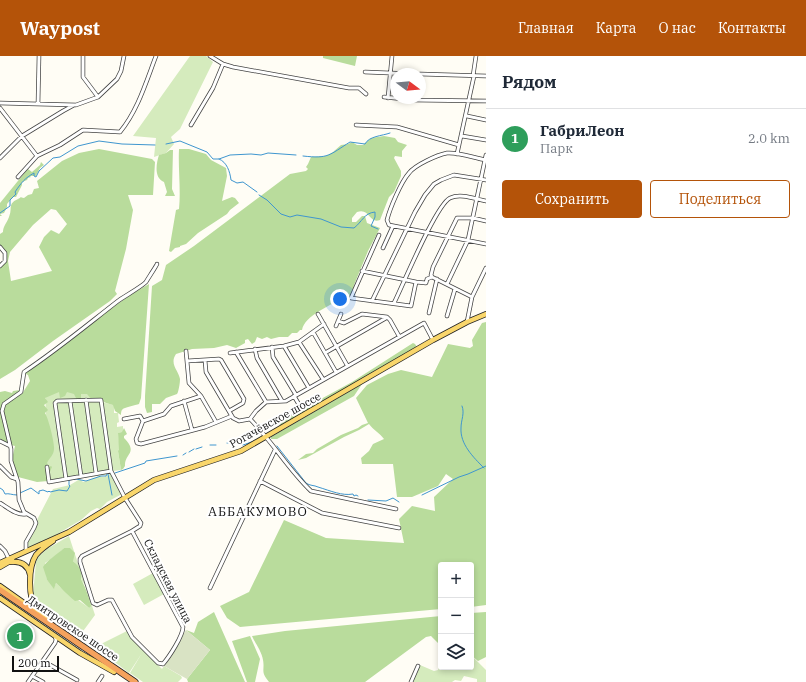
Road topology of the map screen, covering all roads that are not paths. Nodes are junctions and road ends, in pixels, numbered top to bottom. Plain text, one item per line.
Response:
1 (39, 56) edge
2 (83, 56) edge
3 (124, 56) edge
4 (156, 56) edge
5 (210, 56) edge
6 (392, 56) edge
7 (476, 56) edge
8 (223, 64) junction
9 (391, 68) edge
10 (365, 72) dead end
11 (390, 73) joint
12 (426, 74) edge
13 (474, 76) junction
14 (486, 76) edge
15 (366, 94) dead end
16 (98, 97) junction
17 (384, 97) dead end
18 (388, 98) junction
19 (470, 100) junction
20 (486, 101) edge
21 (0, 103) edge
22 (38, 104) junction
23 (76, 105) junction
24 (0, 108) edge
25 (466, 116) junction
26 (486, 120) edge
27 (356, 125) dead end
28 (191, 126) dead end
29 (22, 136) junction
30 (462, 136) junction
31 (486, 140) edge
32 (459, 145) junction
33 (457, 154) junction
34 (486, 155) edge
35 (37, 156) junction
36 (0, 158) edge
37 (486, 160) edge
38 (18, 178) dead end
39 (481, 179) junction
40 (486, 180) edge
41 (477, 199) junction
42 (486, 201) edge
43 (473, 218) junction
44 (486, 221) edge
45 (393, 226) junction
46 (408, 228) junction
47 (427, 232) junction
48 (379, 235) dead end
49 (448, 236) junction
50 (468, 240) junction
51 (486, 244) edge
52 (0, 247) edge
53 (383, 248) dead end
54 (157, 264) dead end
55 (0, 266) edge
56 (486, 268) edge
57 (362, 271) junction
58 (384, 276) junction
59 (432, 276) junction
60 (437, 279) junction
61 (405, 280) junction
62 (416, 282) junction
63 (447, 284) junction
64 (455, 289) junction
65 (472, 297) junction
66 (372, 301) junction
67 (394, 303) junction
68 (429, 313) dead end
69 (318, 314) dead end
70 (341, 314) dead end
71 (486, 314) edge
72 (447, 316) dead end
73 (387, 317) junction
74 (338, 321) junction
75 (467, 322) junction
76 (324, 324) junction
77 (336, 326) dead end
78 (312, 332) junction
79 (399, 336) junction
80 (433, 340) junction
81 (300, 342) junction
82 (284, 346) junction
83 (336, 346) junction
84 (272, 347) junction
85 (255, 349) junction
86 (186, 351) dead end
87 (236, 352) junction
88 (230, 353) dead end
89 (325, 353) junction
90 (205, 360) junction
91 (187, 361) junction
92 (347, 365) junction
93 (336, 372) junction
94 (323, 380) junction
95 (309, 388) junction
96 (295, 395) junction
97 (201, 396) junction
98 (86, 400) junction
99 (70, 401) junction
100 (282, 401) junction
101 (314, 401) dead end
102 (184, 402) junction
103 (266, 402) junction
104 (301, 408) junction
105 (229, 411) junction
106 (232, 416) junction
107 (124, 419) dead end
108 (250, 419) junction
109 (143, 420) junction
110 (278, 420) dead end
111 (216, 422) junction
112 (192, 430) junction
113 (266, 436) junction
114 (0, 440) edge
115 (10, 446) junction
116 (275, 450) junction
117 (0, 466) edge
118 (47, 466) dead end
119 (111, 472) junction
120 (96, 473) junction
121 (81, 476) junction
122 (66, 479) junction
123 (17, 480) junction
124 (260, 481) junction
125 (124, 498) junction
126 (0, 503) edge
127 (396, 509) dead end
128 (26, 514) junction
129 (399, 528) dead end
130 (132, 531) junction
131 (69, 532) junction
132 (58, 538) junction
133 (0, 546) edge
134 (26, 550) junction
135 (8, 561) junction
136 (0, 563) edge
137 (0, 567) edge
138 (0, 586) edge
139 (210, 588) dead end
140 (0, 590) edge
141 (0, 594) edge
142 (0, 598) edge
143 (16, 598) junction
144 (43, 616) junction
145 (54, 635) junction
146 (62, 641) junction
147 (55, 643) junction
148 (78, 644) junction
149 (43, 660) junction
150 (418, 666) dead end
151 (114, 672) junction
152 (32, 676) junction
153 (102, 676) dead end
154 (77, 680) dead end
155 (28, 682) edge
156 (43, 682) edge
157 (98, 682) edge
158 (129, 682) edge
159 (135, 682) edge
160 (411, 682) edge

1 - 22 street
2 - 16 street
3 - 16 street
4 - 35 street
5 - 8 street
6 - 9 street
7 - 13 street
8 - 15 street
8 - 28 street
10 - 11 street
11 - 18 street
12 - 13 street
13 - 14 street
13 - 19 street
16 - 23 street
17 - 18 street
18 - 19 street
19 - 20 street
19 - 25 street
21 - 22 street
22 - 23 street
23 - 29 street
24 - 29 street
25 - 26 street
25 - 30 street
27 - 32 street
29 - 35 street
29 - 36 street
30 - 31 street
30 - 32 street
32 - 33 street
33 - 37 street
33 - 45 street
34 - 37 street
35 - 38 street
37 - 39 street
39 - 40 street
39 - 41 street
39 - 46 street
41 - 42 street
41 - 43 street
41 - 47 street
43 - 44 street
43 - 49 street
43 - 50 street
45 - 46 street
45 - 53 street
46 - 47 street
46 - 58 street
47 - 49 street
47 - 61 street
48 - 57 street
49 - 50 street
49 - 59 street
50 - 51 street
50 - 63 street
52 - 55 street
54 - 115 street
56 - 65 street
57 - 58 street
57 - 66 street
58 - 61 street
58 - 66 street
59 - 60 street
59 - 62 street
60 - 63 street
60 - 68 street
61 - 62 street
61 - 67 street
62 - 67 street
63 - 64 street
64 - 65 street
64 - 72 street
65 - 75 street
66 - 67 street
69 - 76 street
70 - 74 street
71 - 75 main road, Рогачёвское шоссе
73 - 74 street
73 - 79 street
73 - 83 street
74 - 77 street
75 - 80 main road, Рогачёвское шоссе
76 - 78 street
76 - 83 street
78 - 81 street
78 - 89 street
79 - 80 street
79 - 92 street
80 - 113 main road, Рогачёвское шоссе
81 - 82 street
81 - 94 street
82 - 84 street
82 - 95 street
83 - 89 street
83 - 92 street
84 - 85 street
84 - 96 street
85 - 87 street
85 - 100 street
86 - 91 street
87 - 88 street
87 - 103 street
89 - 93 street
90 - 91 street
90 - 105 street
90 - 105 street
91 - 97 street
92 - 93 street
93 - 94 street
94 - 95 street
95 - 96 street
96 - 100 street
96 - 104 street
97 - 102 street
97 - 111 street
98 - 99 street
98 - 119 street
98 - 120 street
99 - 121 street
99 - 122 street
100 - 103 street
101 - 104 street
102 - 109 street
102 - 112 street
103 - 108 street
104 - 110 street
105 - 106 street
106 - 108 street
106 - 111 street
107 - 109 street
108 - 113 street
109 - 112 street
111 - 112 street
113 - 116 street
113 - 125 main road, Рогачёвское шоссе
114 - 115 street
115 - 123 street
116 - 124 street
116 - 127 street
117 - 123 street
118 - 122 street
119 - 120 street
119 - 125 street
120 - 121 street
121 - 122 street
123 - 128 street
124 - 129 street
124 - 139 street
125 - 130 street, Складская улица
125 - 131 main road, Рогачёвское шоссе
126 - 128 street
128 - 134 street
130 - 130 street, Складская улица
131 - 132 main road
131 - 134 main road, Рогачёвское шоссе
132 - 135 main road
132 - 144 main road
133 - 135 street
134 - 135 main road, Рогачёвское шоссе
135 - 136 main road, Рогачёвское шоссе
135 - 137 main road
135 - 143 main road
138 - 143 main road
140 - 148 highway, Дмитровское шоссе
141 - 151 highway, Дмитровское шоссе
142 - 145 main road
143 - 144 main road
144 - 148 main road
145 - 146 main road
145 - 147 street
146 - 147 street
146 - 151 main road
147 - 149 street
148 - 159 highway, Дмитровское шоссе
149 - 152 street
149 - 154 street
150 - 160 street
151 - 158 highway, Дмитровское шоссе
152 - 155 street
152 - 156 street
153 - 157 street

